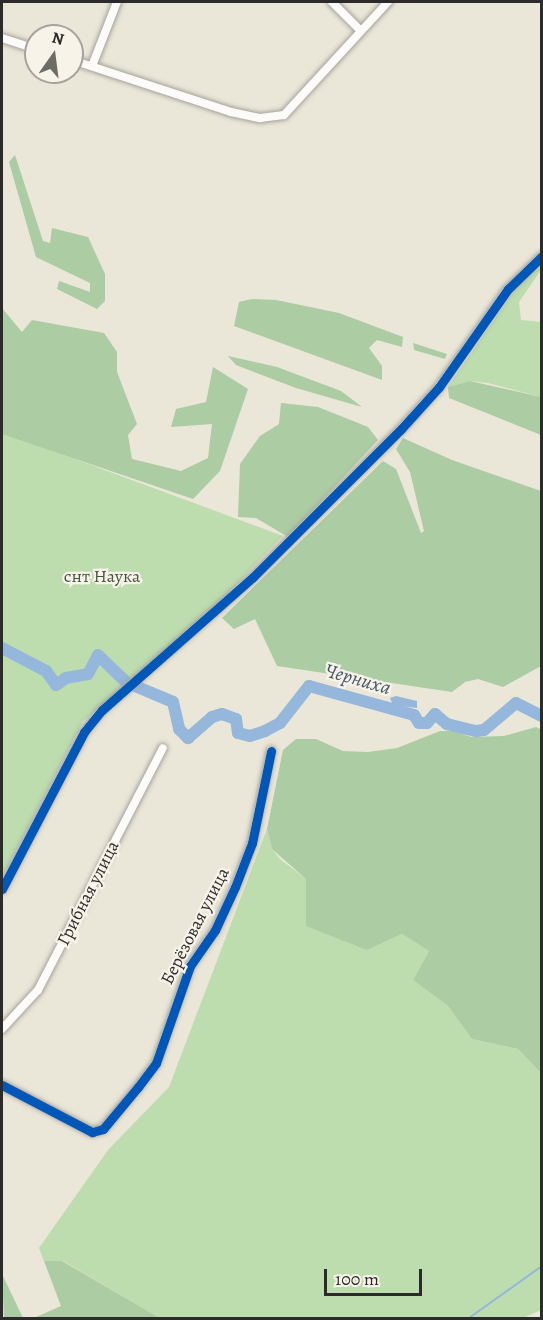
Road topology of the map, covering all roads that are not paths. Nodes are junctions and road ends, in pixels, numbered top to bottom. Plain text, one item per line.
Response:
1 (117, 2) edge
2 (332, 2) edge
3 (388, 2) edge
4 (360, 30) junction
5 (2, 38) edge
6 (24, 45) edge
7 (84, 64) edge
8 (92, 66) junction
9 (542, 256) edge
10 (164, 748) dead end
11 (271, 751) dead end
12 (2, 889) edge
13 (2, 1029) edge
14 (2, 1085) edge

1 - 8 street
2 - 4 street
3 - 4 street
4 - 8 street
5 - 6 street
7 - 8 street
9 - 12 street
10 - 13 street, Грибная улица
11 - 14 street, Берёзовая улица

